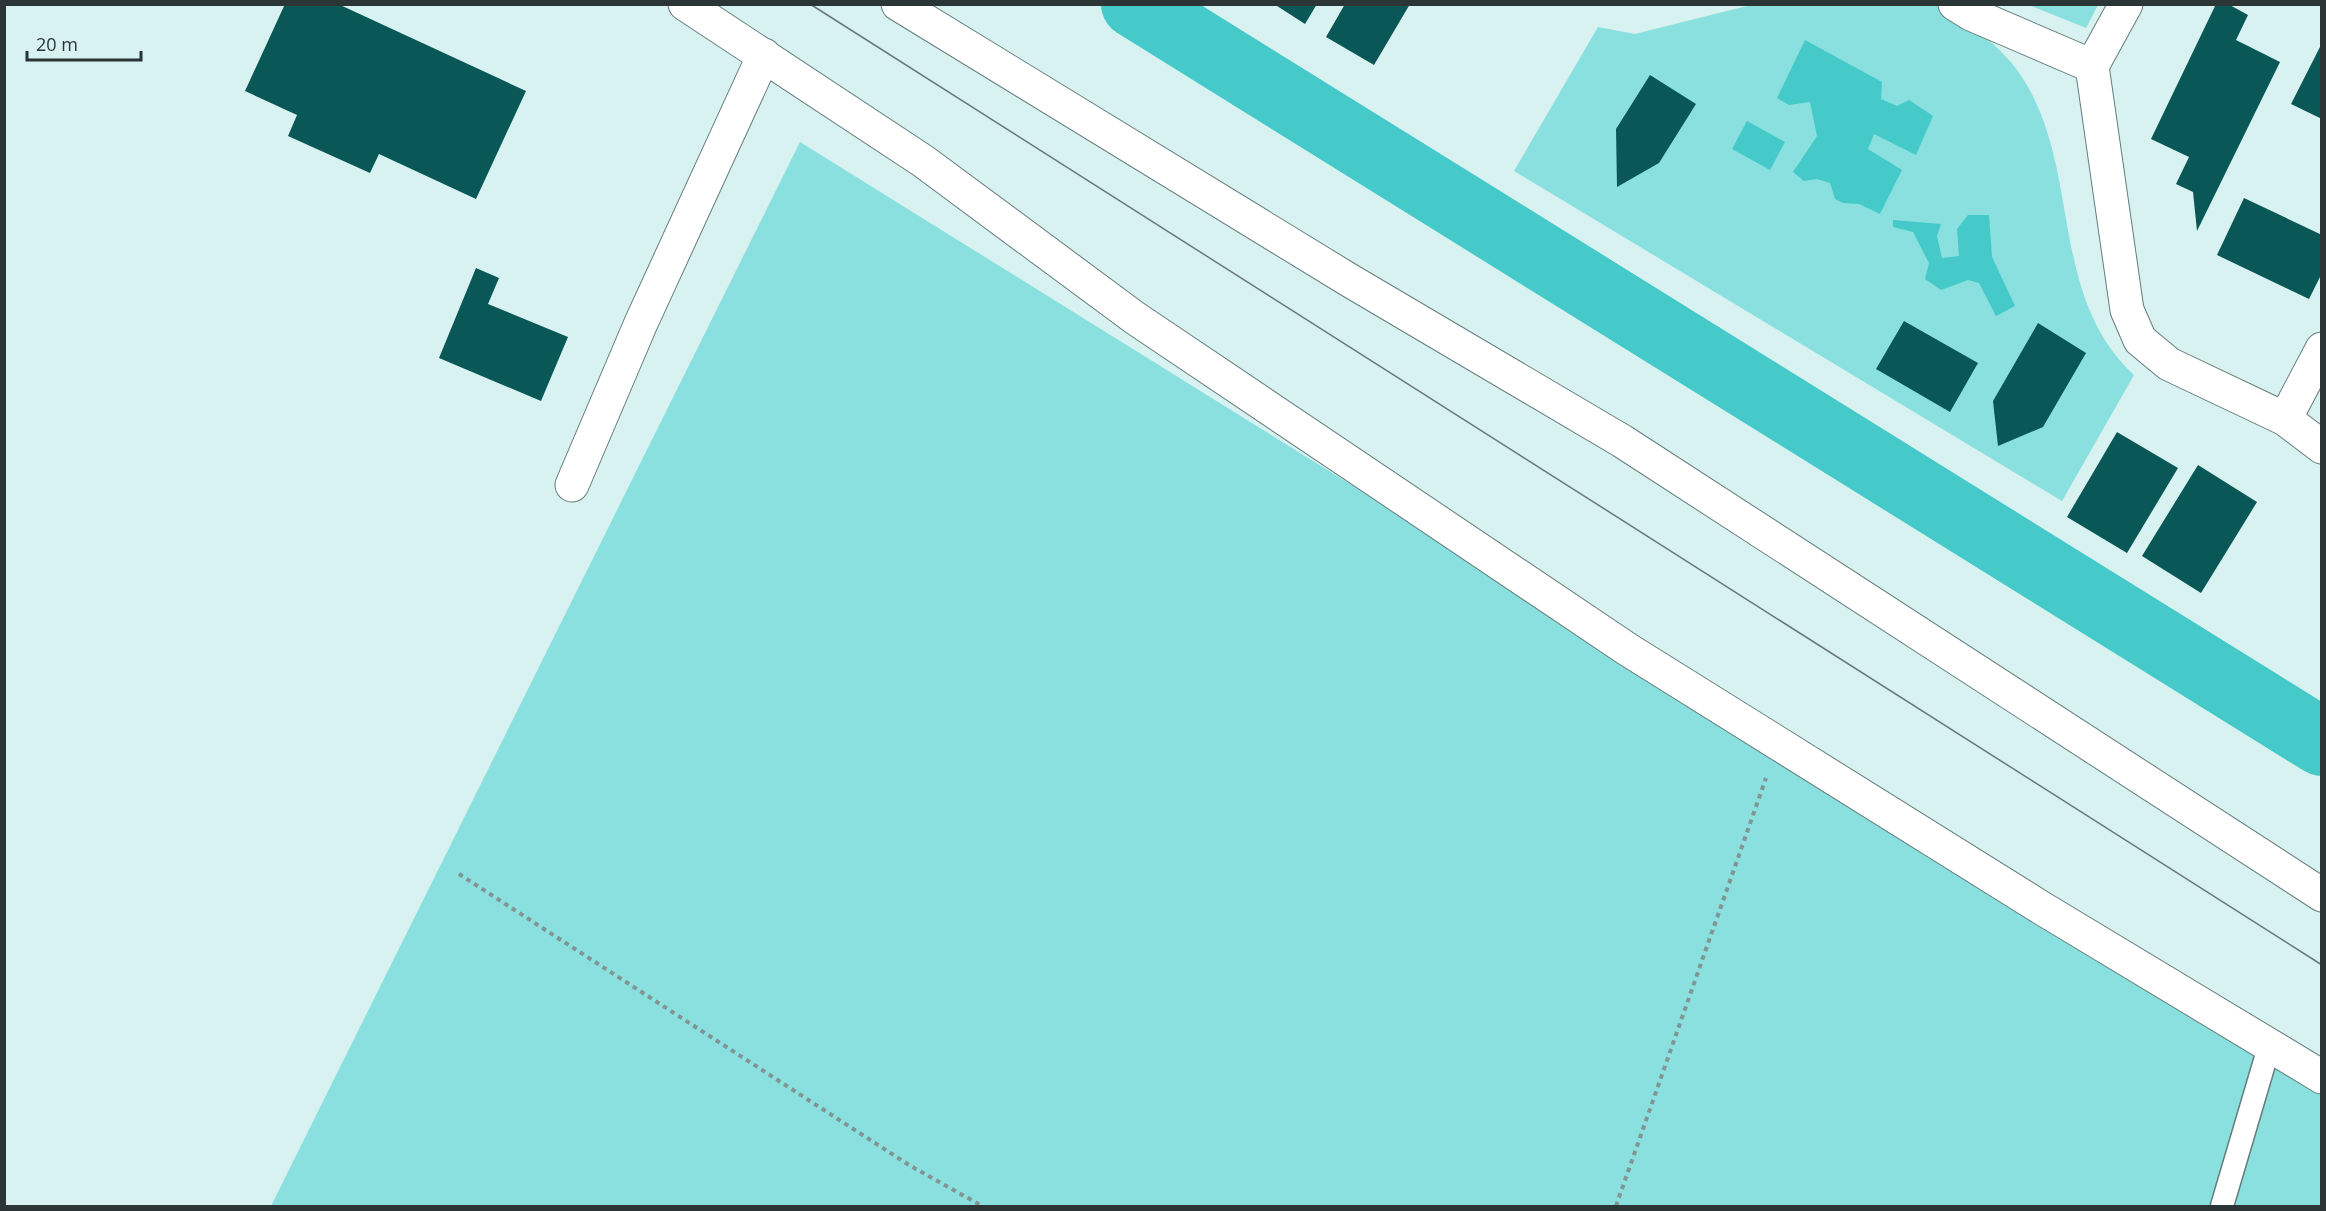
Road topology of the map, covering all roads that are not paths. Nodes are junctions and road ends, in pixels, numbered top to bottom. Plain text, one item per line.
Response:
1 (685, 4) edge
2 (898, 4) edge
3 (1955, 4) edge
4 (2126, 4) edge
5 (764, 55) junction
6 (2092, 66) junction
7 (2322, 349) edge
8 (2285, 419) junction
9 (2322, 447) edge
10 (572, 485) dead end
11 (2322, 895) edge
12 (2269, 1047) junction
13 (2322, 1077) edge
14 (2223, 1206) edge

1 - 5 street
2 - 11 street
3 - 6 street
4 - 6 street
5 - 10 street
5 - 12 street
6 - 8 street
7 - 8 street
8 - 9 street
12 - 13 street
12 - 14 lane

